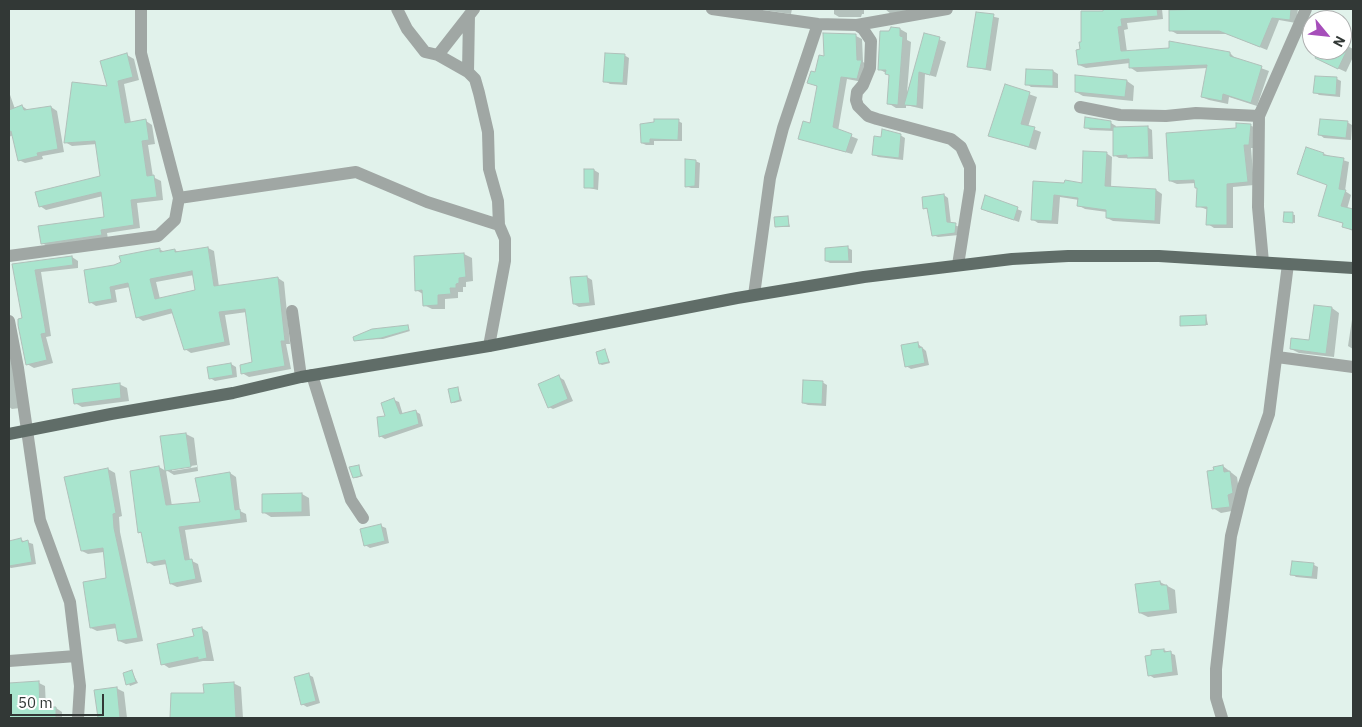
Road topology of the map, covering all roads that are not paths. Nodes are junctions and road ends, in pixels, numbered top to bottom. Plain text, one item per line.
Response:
1 (141, 9) edge
2 (397, 9) edge
3 (712, 9) edge
4 (794, 9) edge
5 (947, 9) edge
6 (1306, 9) edge
7 (471, 12) edge
8 (818, 24) junction
9 (857, 25) junction
10 (438, 56) junction
11 (468, 72) junction
12 (1080, 107) dead end
13 (1259, 116) junction
14 (179, 198) junction
15 (499, 225) junction
16 (9, 256) edge
17 (1263, 262) junction
18 (1288, 264) junction
19 (958, 265) junction
20 (1353, 268) edge
21 (754, 295) junction
22 (292, 311) dead end
23 (9, 322) edge
24 (489, 346) junction
25 (1277, 357) junction
26 (1353, 367) edge
27 (306, 376) junction
28 (26, 430) junction
29 (9, 434) edge
30 (363, 518) dead end
31 (76, 656) junction
32 (9, 661) edge
33 (78, 718) edge
34 (1222, 718) edge

1 - 14 street
2 - 10 street
3 - 8 street
4 - 8 street
5 - 9 street
6 - 13 street
7 - 10 street
7 - 11 street
8 - 9 street
8 - 21 street
9 - 19 street
10 - 11 street
11 - 15 street
12 - 13 street
13 - 17 street
14 - 15 street
14 - 16 street
15 - 24 street
17 - 18 main road
17 - 19 main road
18 - 20 main road
18 - 25 street
19 - 21 main road
21 - 24 main road
22 - 27 street
23 - 28 street
24 - 27 main road
25 - 26 street
25 - 34 street
27 - 28 main road
27 - 30 street
28 - 29 main road
28 - 31 street
31 - 32 street
31 - 33 street

